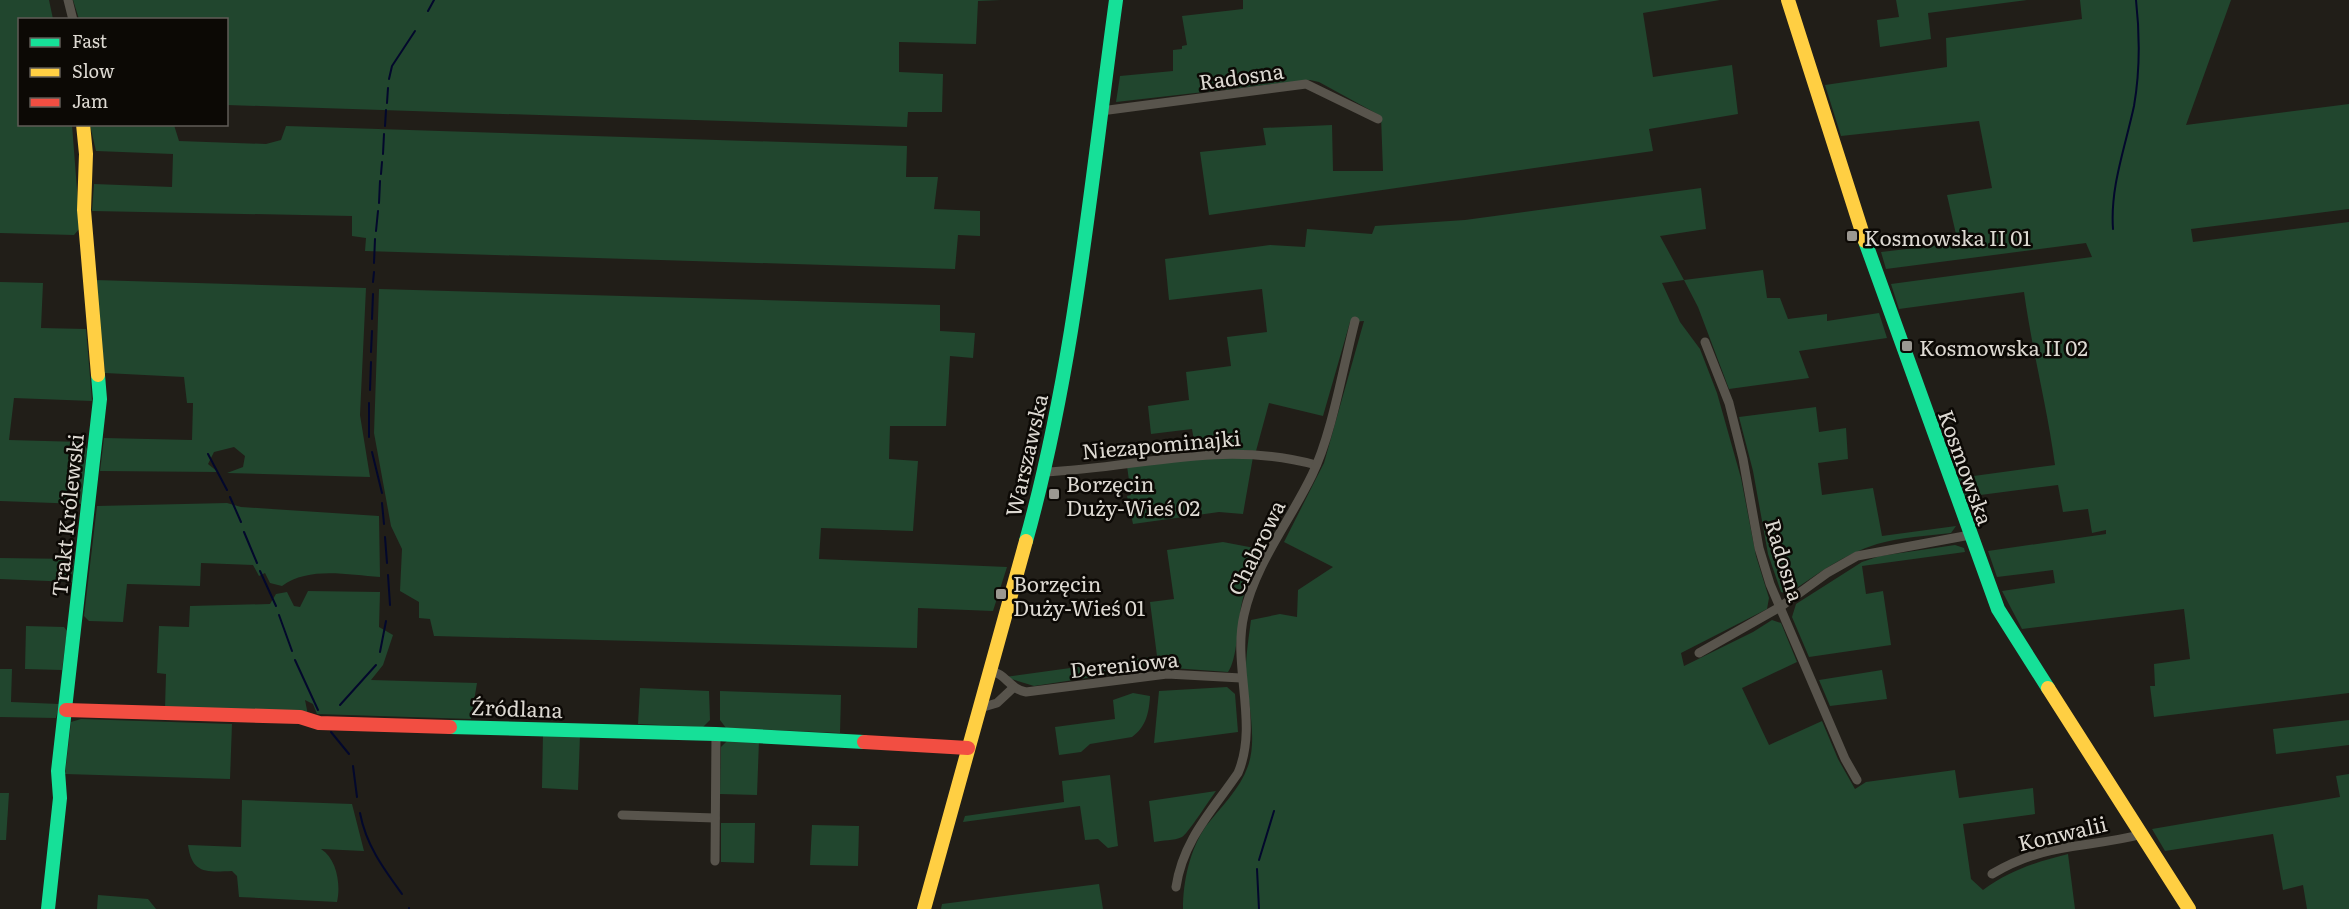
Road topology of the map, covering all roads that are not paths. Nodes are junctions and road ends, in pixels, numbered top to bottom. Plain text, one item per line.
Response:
1 (68, 0) edge
2 (1116, 0) edge
3 (1788, 0) edge
4 (72, 18) edge
5 (1101, 111) junction
6 (1378, 119) dead end
7 (83, 126) edge
8 (1355, 321) dead end
9 (1705, 342) dead end
10 (1316, 465) junction
11 (1046, 472) junction
12 (1970, 536) junction
13 (1780, 607) junction
14 (1699, 653) dead end
15 (990, 671) junction
16 (1241, 678) junction
17 (1013, 688) junction
18 (980, 708) junction
19 (66, 710) junction
20 (716, 734) junction
21 (968, 748) junction
22 (1857, 780) dead end
23 (622, 815) dead end
24 (715, 818) junction
25 (2144, 834) junction
26 (715, 861) dead end
27 (1992, 874) dead end
28 (1176, 887) dead end
29 (48, 909) edge
30 (924, 909) edge
31 (2189, 909) edge

1 - 4 street
2 - 5 street, Warszawska
3 - 12 street, Kosmowska
5 - 6 street, Radosna
5 - 11 street, Warszawska
7 - 19 street, Trakt Królewski
8 - 10 street, Chabrowa
9 - 13 street, Radosna
10 - 11 street, Niezapominajki
10 - 16 street, Chabrowa
11 - 15 street, Warszawska
12 - 13 street
12 - 25 street, Kosmowska
13 - 14 street
13 - 22 street, Radosna
15 - 17 street
15 - 18 street, Warszawska
16 - 17 street, Dereniowa
16 - 28 street, Chabrowa
17 - 18 street
18 - 21 street, Warszawska
19 - 20 street, Źródlana
19 - 29 street, Trakt Królewski
20 - 21 street, Źródlana
20 - 24 street
21 - 30 street, Warszawska
23 - 24 street
24 - 26 street
25 - 27 street, Konwalii
25 - 31 street, Kosmowska

